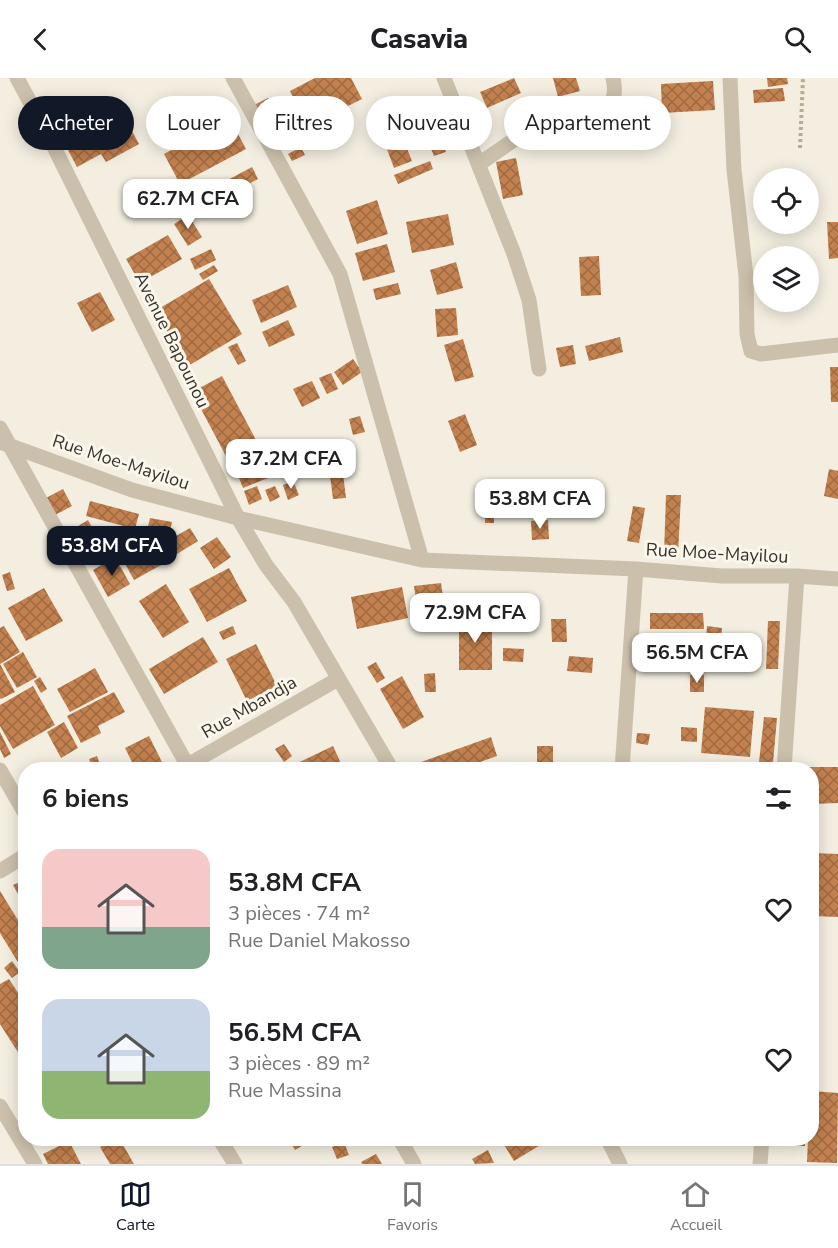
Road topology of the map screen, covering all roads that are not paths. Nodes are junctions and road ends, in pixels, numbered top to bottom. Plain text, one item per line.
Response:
1 (17, 78) edge
2 (233, 78) edge
3 (444, 78) edge
4 (613, 78) edge
5 (730, 78) edge
6 (478, 164) junction
7 (838, 345) edge
8 (539, 369) dead end
9 (0, 428) edge
10 (4, 444) edge
11 (238, 518) junction
12 (422, 560) junction
13 (636, 569) junction
14 (797, 576) junction
15 (838, 579) edge
16 (338, 679) junction
17 (183, 762) edge
18 (196, 762) edge
19 (387, 762) edge
20 (623, 762) edge
21 (785, 762) edge
22 (0, 770) edge
23 (18, 801) edge
24 (18, 860) edge
25 (0, 871) edge
26 (0, 1106) edge
27 (18, 1137) edge
28 (23, 1146) edge
29 (224, 1146) edge
30 (404, 1146) edge
31 (612, 1146) edge
32 (761, 1146) edge
33 (34, 1164) edge
34 (235, 1164) edge
35 (414, 1164) edge
36 (620, 1164) edge
37 (760, 1164) edge

1 - 11 street, Avenue Bapounou
2 - 12 street
3 - 6 street
4 - 6 street
5 - 7 street
6 - 8 street
9 - 10 street
10 - 11 street, Rue Moe-Mayilou
10 - 17 street
11 - 12 street, Rue Moe-Mayilou
11 - 16 street, Avenue Bapounou
12 - 13 street, Rue Moe-Mayilou
13 - 14 street, Rue Moe-Mayilou
13 - 20 street
14 - 15 street, Rue Moe-Mayilou
14 - 21 street
16 - 18 street, Rue Mbandja
16 - 19 street, Avenue Bapounou
22 - 23 street
24 - 25 street
26 - 27 street
28 - 33 street
29 - 34 street
30 - 35 street
31 - 36 street
32 - 37 street

